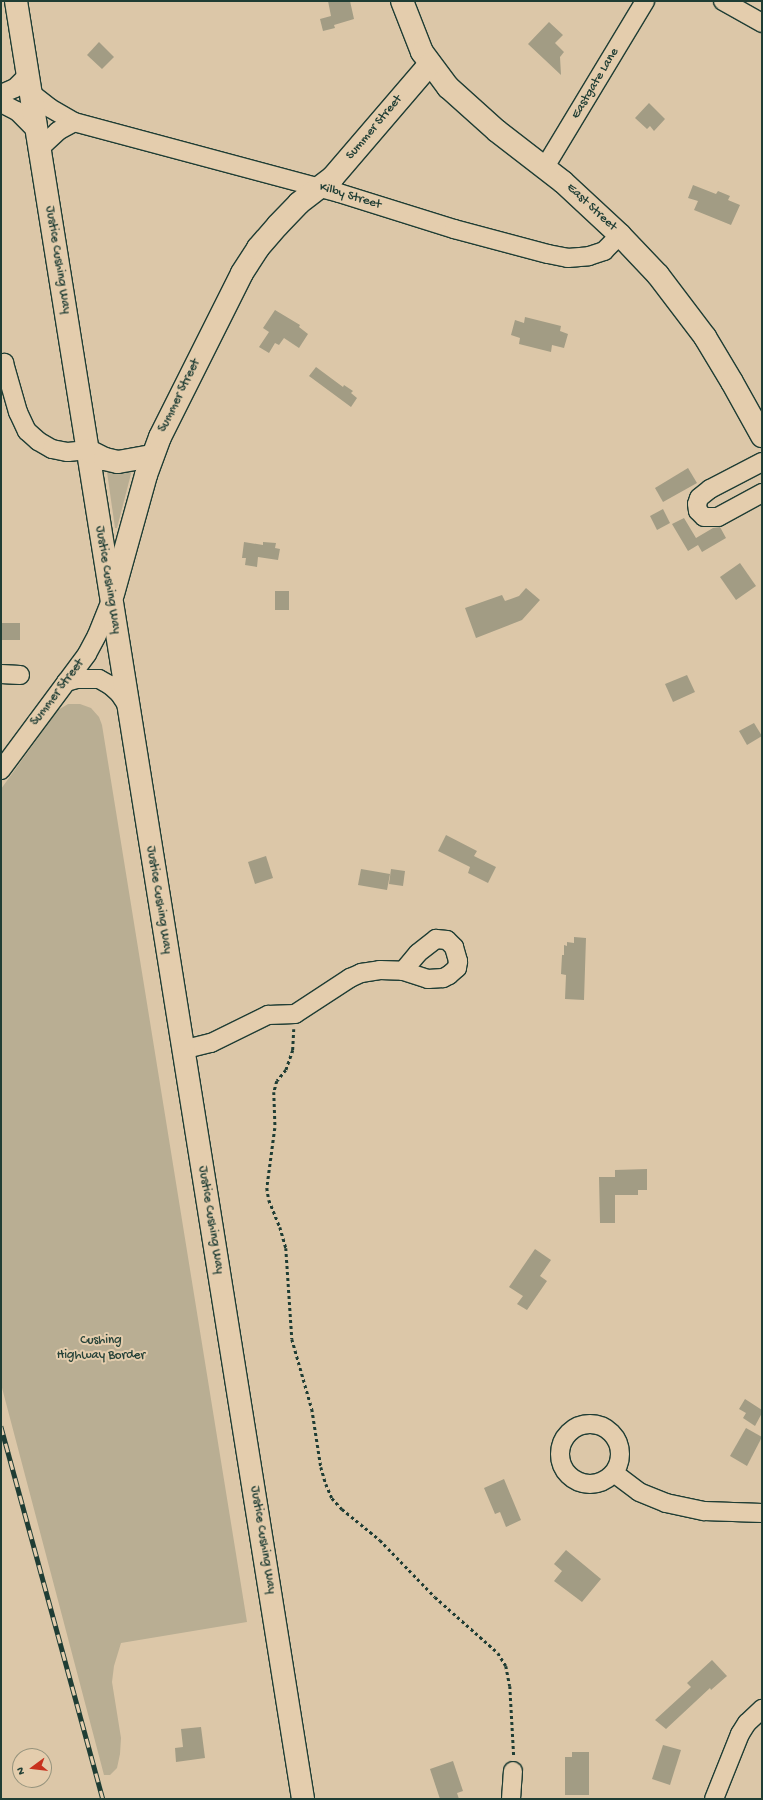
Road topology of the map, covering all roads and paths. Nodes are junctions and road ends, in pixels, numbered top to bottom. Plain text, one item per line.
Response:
1 (16, 1) edge
2 (402, 1) edge
3 (645, 1) edge
4 (723, 1) edge
5 (762, 23) edge
6 (430, 64) junction
7 (30, 84) junction
8 (1, 94) edge
9 (1, 104) edge
10 (74, 122) junction
11 (38, 140) junction
12 (545, 167) junction
13 (319, 188) junction
14 (620, 236) junction
15 (1, 364) edge
16 (8, 401) edge
17 (762, 436) edge
18 (87, 450) junction
19 (152, 456) junction
20 (762, 462) edge
21 (762, 493) edge
22 (111, 601) junction
23 (1, 674) edge
24 (20, 675) dead end
25 (66, 682) junction
26 (127, 705) junction
27 (4, 762) edge
28 (403, 971) dead end
29 (291, 1014) junction
30 (182, 1050) junction
31 (614, 1473) dead end
32 (762, 1512) edge
33 (762, 1709) edge
34 (514, 1771) joint
35 (303, 1799) edge
36 (512, 1799) edge
37 (714, 1799) edge

1 - 7 main road, Justice Cushing Way
2 - 6 main road, East Street
3 - 12 street, Eastgate Lane
4 - 5 street
6 - 12 main road, East Street
6 - 13 main road, Summer Street
7 - 8 street
7 - 10 street, Kilby Street
7 - 11 main road, Justice Cushing Way
9 - 11 street
10 - 11 street
10 - 13 street, Kilby Street
11 - 18 main road, Justice Cushing Way
12 - 14 main road, East Street
13 - 14 street, Kilby Street
13 - 19 main road, Summer Street
14 - 17 main road, East Street
15 - 16 street
16 - 18 street
18 - 19 main road
18 - 22 main road, Justice Cushing Way
19 - 22 main road, Summer Street
20 - 21 street
22 - 25 street, Summer Street
22 - 26 main road, Justice Cushing Way
23 - 24 street
25 - 26 street
25 - 27 street, Summer Street
26 - 30 main road, Justice Cushing Way
28 - 29 street
29 - 30 street
29 - 34 path
30 - 35 main road, Justice Cushing Way
31 - 32 street
33 - 37 street
34 - 36 street

